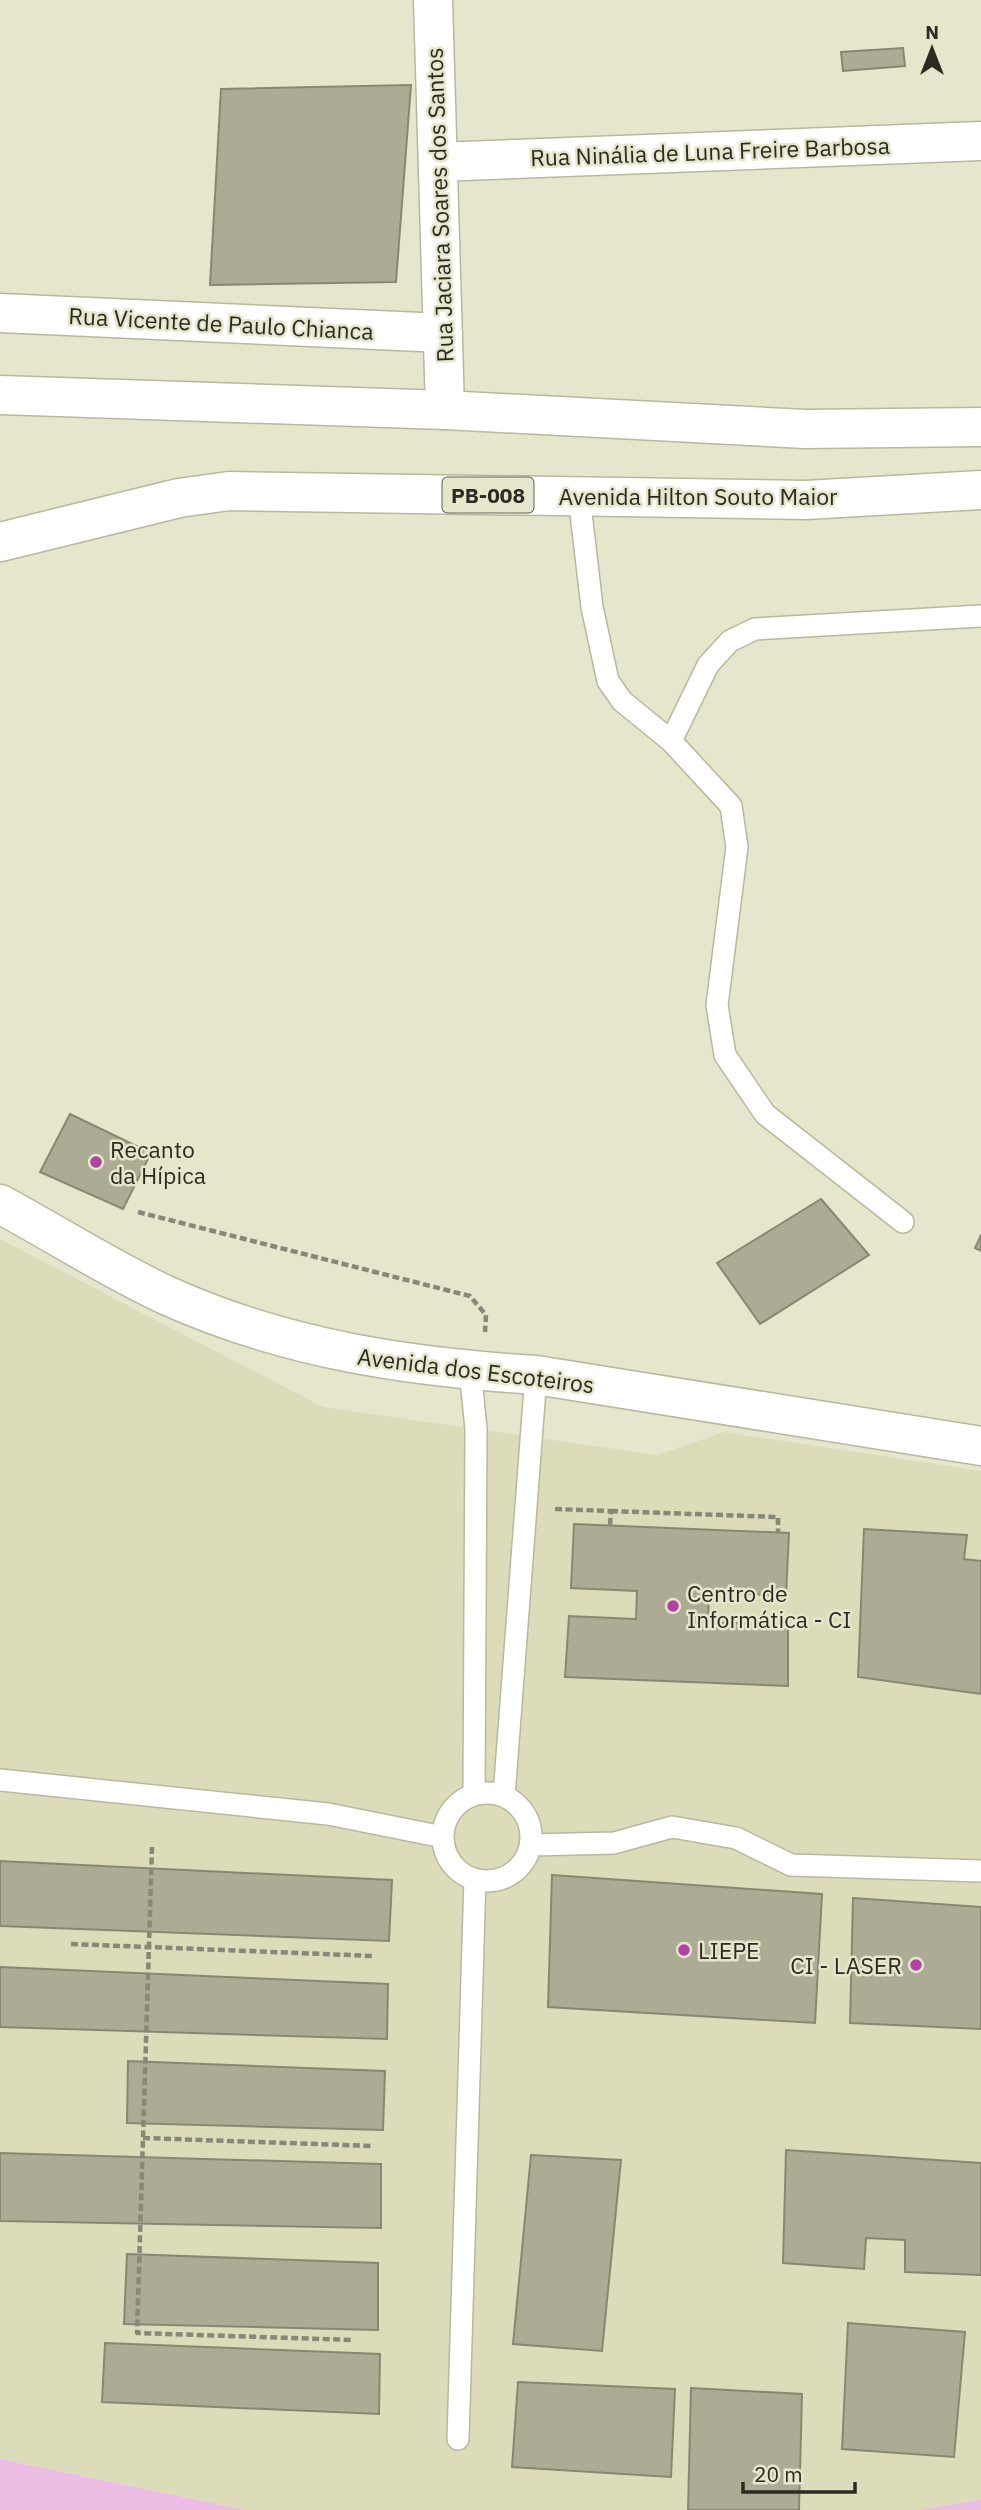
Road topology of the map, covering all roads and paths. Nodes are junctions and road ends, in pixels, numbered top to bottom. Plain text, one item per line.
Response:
1 (433, 0) edge
2 (981, 141) edge
3 (439, 162) junction
4 (0, 313) edge
5 (443, 333) junction
6 (0, 395) edge
7 (445, 410) junction
8 (981, 426) edge
9 (981, 480) edge
10 (981, 489) edge
11 (870, 495) junction
12 (579, 496) junction
13 (0, 542) edge
14 (981, 616) edge
15 (671, 741) junction
16 (0, 1204) edge
17 (138, 1212) dead end
18 (904, 1222) dead end
19 (477, 1371) junction
20 (536, 1375) junction
21 (981, 1446) edge
22 (526, 1508) junction
23 (611, 1511) junction
24 (610, 1525) dead end
25 (778, 1532) dead end
26 (0, 1780) edge
27 (474, 1794) junction
28 (504, 1796) junction
29 (443, 1837) junction
30 (531, 1845) junction
31 (152, 1847) dead end
32 (981, 1871) edge
33 (475, 1879) junction
34 (71, 1944) dead end
35 (149, 1948) junction
36 (374, 1956) dead end
37 (143, 2138) junction
38 (373, 2146) dead end
39 (354, 2340) dead end
40 (458, 2439) dead end

1 - 3 street, Rua Jaciara Soares dos Santos
2 - 3 street, Rua Ninália de Luna Freire Barbosa
3 - 5 street, Rua Jaciara Soares dos Santos
4 - 5 street, Rua Vicente de Paulo Chianca
5 - 7 street, Rua Jaciara Soares dos Santos
6 - 7 street
7 - 8 street
9 - 11 street
10 - 11 street, Avenida Hilton Souto Maior / PB-008
11 - 12 street, Avenida Hilton Souto Maior / PB-008
12 - 13 street, Avenida Hilton Souto Maior / PB-008
12 - 15 lane
14 - 15 lane
15 - 18 lane
16 - 19 street, Avenida dos Escoteiros
17 - 19 path
19 - 20 street, Avenida dos Escoteiros
19 - 27 lane
20 - 21 street, Avenida dos Escoteiros
20 - 22 lane
22 - 23 path
22 - 28 lane
23 - 24 path
23 - 25 path
26 - 29 lane
27 - 28 lane
27 - 29 lane
28 - 30 lane
29 - 33 lane
30 - 32 lane
30 - 33 lane
31 - 35 path
33 - 40 lane
34 - 35 path
35 - 36 path
35 - 37 path
37 - 38 path
37 - 39 path

